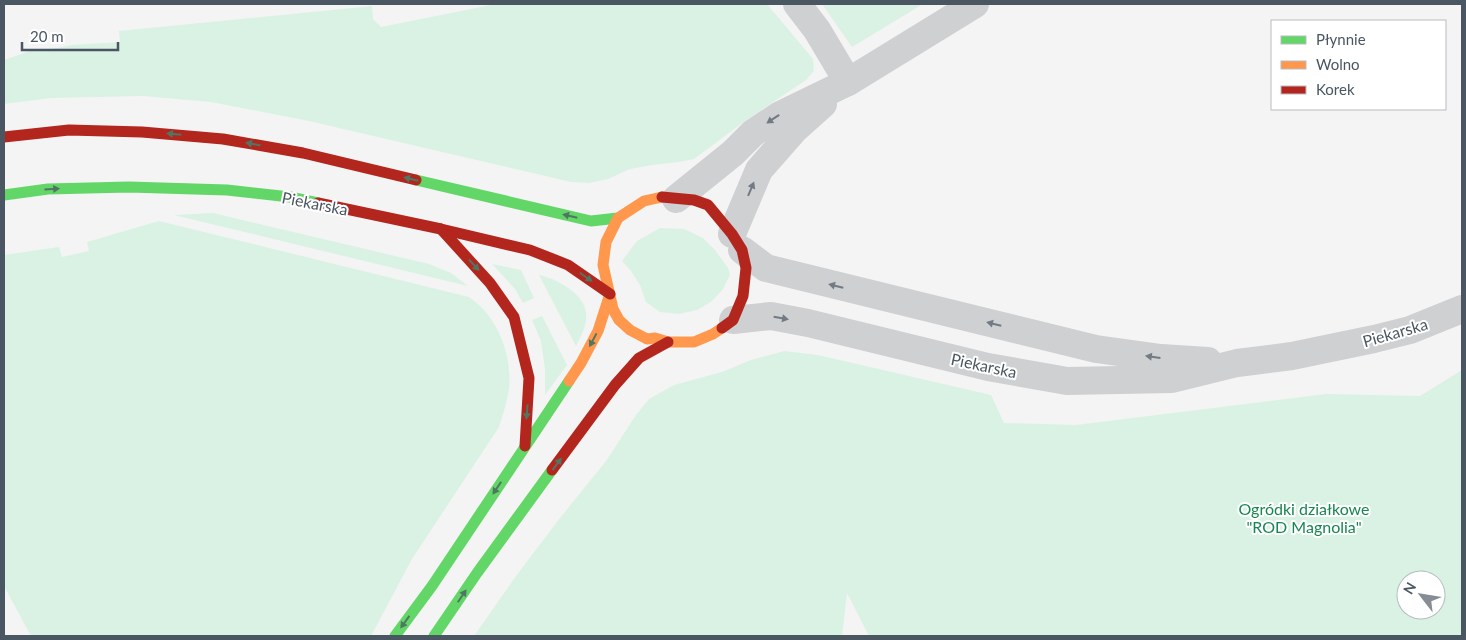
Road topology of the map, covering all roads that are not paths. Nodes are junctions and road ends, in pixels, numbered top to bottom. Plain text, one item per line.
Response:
1 (797, 4) edge
2 (976, 4) edge
3 (848, 82) junction
4 (4, 137) edge
5 (4, 195) edge
6 (676, 199) junction
7 (618, 218) junction
8 (441, 229) junction
9 (737, 242) junction
10 (610, 294) junction
11 (1462, 309) edge
12 (733, 320) junction
13 (668, 342) junction
14 (1237, 363) junction
15 (525, 448) junction
16 (395, 636) edge
17 (434, 636) edge

1 - 3 street
2 - 3 street
3 -> 6 street
9 -> 3 street
7 -> 4 street
5 -> 8 street, Piekarska
6 - 7 street
6 - 9 street
7 - 10 street
8 -> 10 street, Piekarska
8 -> 15 street
9 - 12 street
14 -> 9 street, Piekarska
10 - 13 street
10 -> 15 street
11 - 14 street, Piekarska
12 - 13 street
12 -> 14 street, Piekarska
17 -> 13 street
15 -> 16 street

